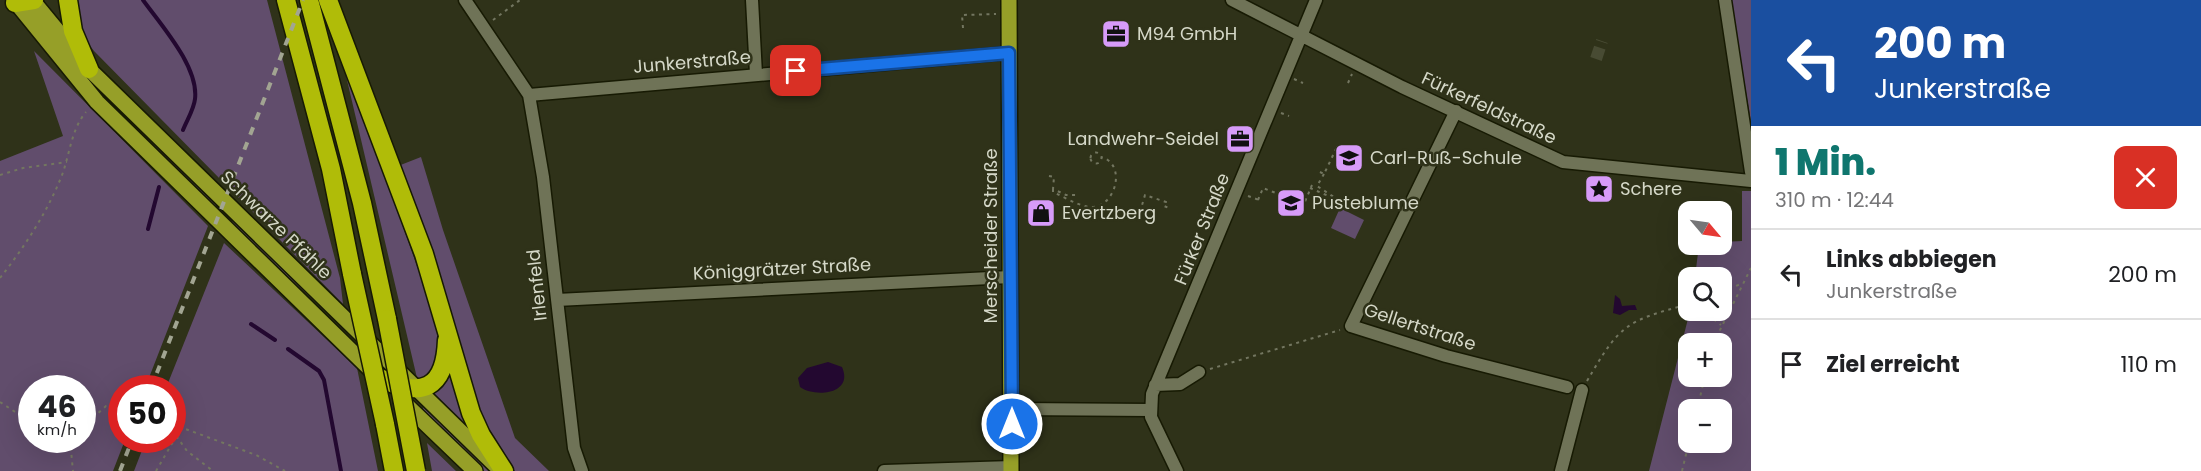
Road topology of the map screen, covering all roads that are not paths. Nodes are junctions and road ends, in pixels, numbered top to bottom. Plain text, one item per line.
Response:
1 (68, 0) edge
2 (309, 0) edge
3 (328, 0) edge
4 (465, 0) edge
5 (752, 0) edge
6 (1009, 0) edge
7 (1232, 0) edge
8 (1316, 0) edge
9 (1725, 0) edge
10 (24, 1) edge
11 (286, 3) edge
12 (1300, 34) junction
13 (1009, 53) junction
14 (89, 69) junction
15 (756, 74) junction
16 (529, 95) junction
17 (1456, 111) junction
18 (1751, 172) edge
19 (1751, 181) edge
20 (1010, 277) junction
21 (556, 300) junction
22 (448, 326) junction
23 (1198, 372) road end
24 (380, 378) junction
25 (1155, 385) junction
26 (1567, 387) dead end
27 (417, 390) junction
28 (1582, 390) road end
29 (1012, 409) junction
30 (1150, 410) junction
31 (1012, 469) edge
32 (394, 471) edge
33 (416, 471) edge
34 (475, 471) edge
35 (503, 471) edge
36 (582, 471) edge
37 (884, 471) edge
38 (1177, 471) edge
39 (1561, 471) edge

1 - 14 highway
2 - 33 highway, bridge
3 - 22 highway
4 - 16 street
5 - 15 street
6 - 13 main road, Merscheider Straße
7 - 12 street, Fürkerfeldstraße
8 - 12 street, Fürker Straße
9 - 18 street
10 - 14 main road, Schwarze Pfähle
10 - 24 main road, Schwarze Pfähle
11 - 32 highway, bridge
12 - 17 street, Fürkerfeldstraße
12 - 25 street, Fürker Straße
13 - 15 street, Junkerstraße
13 - 20 main road, Merscheider Straße
14 - 27 main road, Schwarze Pfähle
15 - 16 street, Junkerstraße
16 - 21 street, Irlenfeld
17 - 19 street, Fürkerfeldstraße
17 - 26 street, Gellertstraße
20 - 21 street, Königgrätzer Straße
20 - 29 main road, Merscheider Straße
21 - 36 street, Irlenfeld
22 - 27 highway
22 - 35 highway
23 - 25 street
24 - 27 highway
24 - 34 main road, Schwarze Pfähle
25 - 30 street, Fürker Straße
27 - 35 main road, Schwarze Pfähle
28 - 39 street
29 - 30 street
29 - 31 main road, Merscheider Straße
30 - 38 street
31 - 37 street

